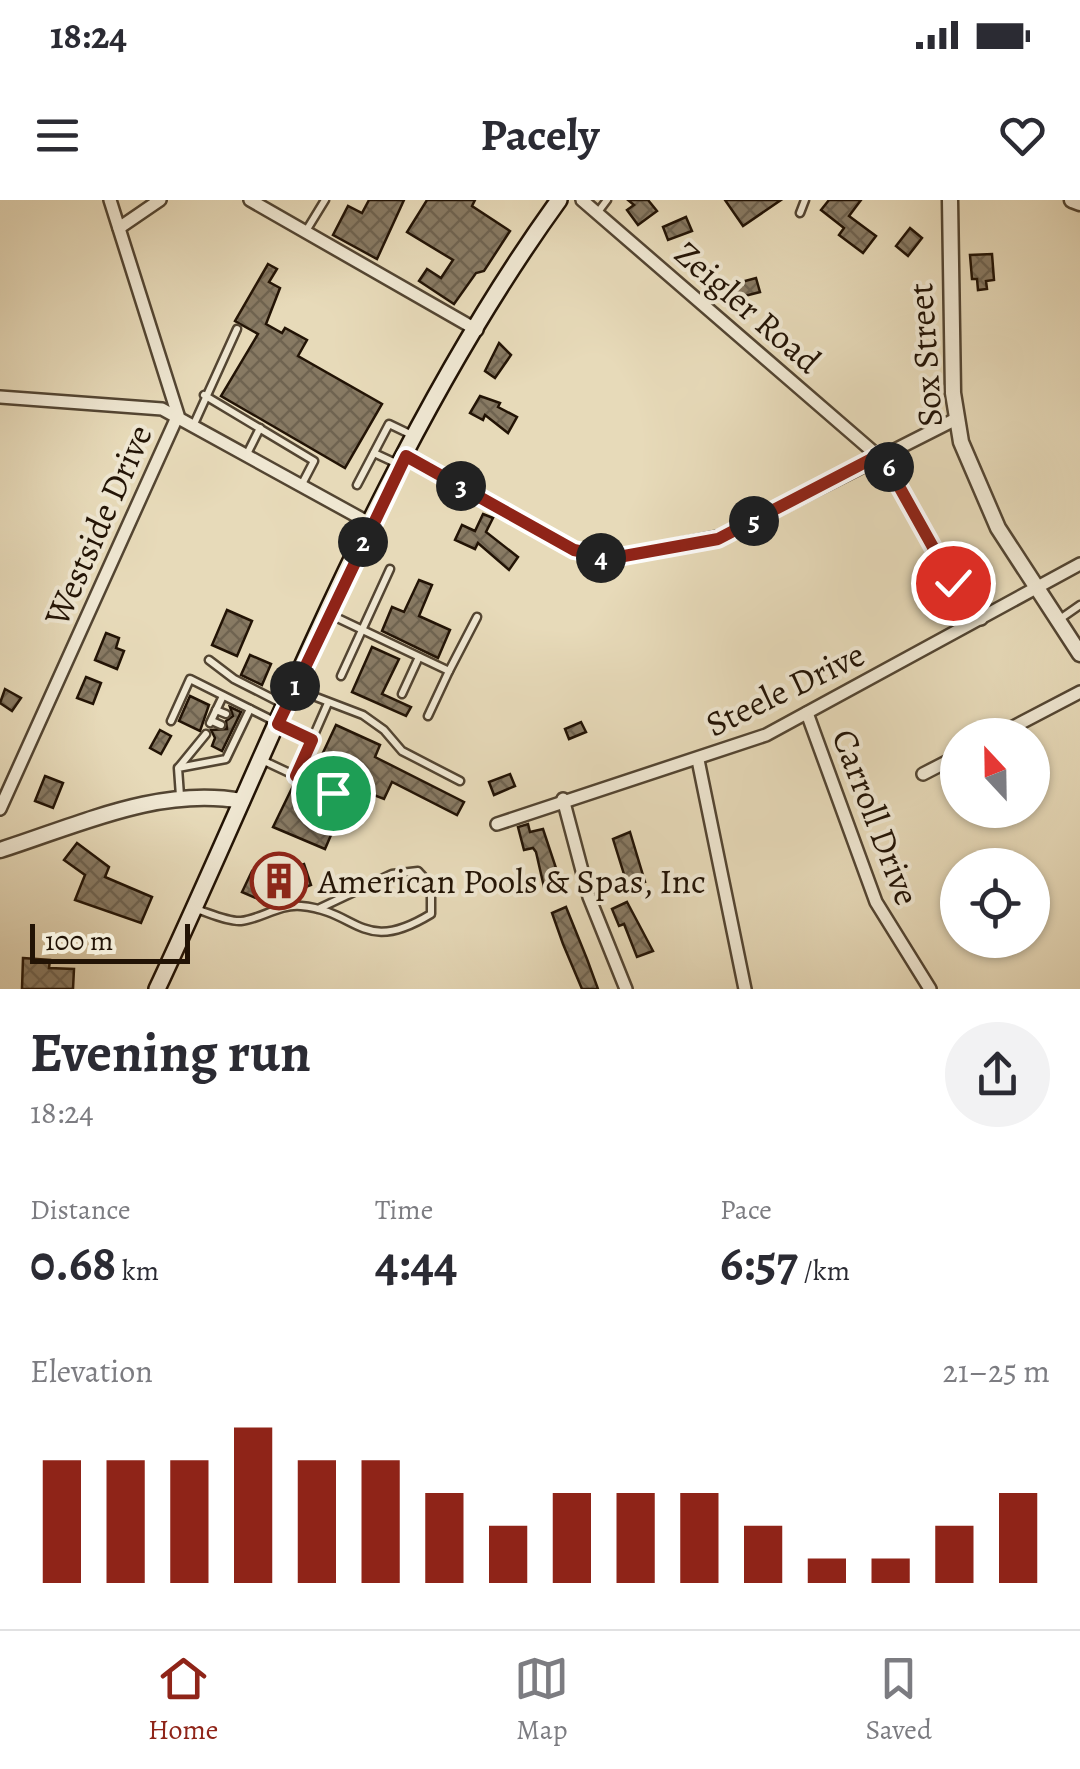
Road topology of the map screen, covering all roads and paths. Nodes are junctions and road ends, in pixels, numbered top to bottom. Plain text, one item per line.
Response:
1 (110, 200) edge
2 (160, 200) edge
3 (250, 200) edge
4 (325, 200) edge
5 (558, 200) edge
6 (582, 200) edge
7 (607, 200) edge
8 (805, 200) edge
9 (950, 200) edge
10 (1072, 200) edge
11 (1080, 203) edge
12 (597, 212) junction
13 (800, 213) dead end
14 (118, 228) junction
15 (306, 232) junction
16 (238, 329) dead end
17 (477, 330) junction
18 (204, 396) junction
19 (0, 397) edge
20 (178, 415) junction
21 (956, 419) junction
22 (194, 424) junction
23 (260, 428) junction
24 (415, 437) junction
25 (374, 452) junction
26 (247, 454) junction
27 (879, 455) junction
28 (403, 461) junction
29 (302, 484) junction
30 (357, 485) dead end
31 (371, 524) junction
32 (1080, 564) edge
33 (390, 569) dead end
34 (1040, 588) junction
35 (1080, 606) edge
36 (329, 614) junction
37 (477, 617) dead end
38 (981, 619) junction
39 (1059, 620) junction
40 (362, 630) junction
41 (1080, 654) edge
42 (419, 657) junction
43 (210, 660) dead end
44 (450, 671) junction
45 (341, 676) dead end
46 (294, 689) junction
47 (1080, 692) edge
48 (402, 694) dead end
49 (223, 696) junction
50 (328, 703) junction
51 (286, 705) junction
52 (250, 709) junction
53 (216, 710) junction
54 (226, 714) dead end
55 (807, 714) junction
56 (428, 716) dead end
57 (1030, 718) edge
58 (171, 721) dead end
59 (278, 724) junction
60 (221, 725) dead end
61 (206, 734) dead end
62 (312, 740) junction
63 (261, 759) junction
64 (698, 760) junction
65 (940, 765) edge
66 (178, 768) junction
67 (923, 774) dead end
68 (296, 776) junction
69 (460, 781) dead end
70 (333, 793) dead end
71 (180, 796) junction
72 (563, 799) junction
73 (242, 801) junction
74 (0, 809) edge
75 (497, 824) dead end
76 (0, 850) edge
77 (194, 909) junction
78 (318, 909) junction
79 (157, 989) edge
80 (626, 989) edge
81 (745, 989) edge
82 (930, 989) edge

1 - 14 street, Westside Drive
2 - 14 street
3 - 15 street
4 - 15 lane
5 - 17 main road
6 - 12 street, Zeigler Road
7 - 12 lane
8 - 13 lane
9 - 21 street, Sox Street
10 - 11 street
12 - 27 street, Zeigler Road
14 - 20 street, Westside Drive
15 - 17 street
16 - 18 lane
17 - 24 main road
18 - 22 lane
18 - 23 lane
19 - 20 street
20 - 22 street
20 - 74 street, Westside Drive
21 - 27 street
21 - 34 street, Sox Street
22 - 26 street
23 - 26 lane
23 - 29 lane
24 - 25 lane
24 - 28 main road
25 - 28 lane
25 - 30 lane
26 - 29 street
27 - 28 street
27 - 38 street, Zeigler Road
28 - 31 main road
29 - 31 street
31 - 36 main road
32 - 34 street, Steele Drive
33 - 40 lane
34 - 38 street, Steele Drive
34 - 39 street, Sox Street
35 - 39 lane
36 - 40 lane
36 - 46 main road
37 - 44 lane
38 - 55 street, Steele Drive
39 - 41 street, Sox Street
40 - 42 lane
40 - 45 lane
42 - 44 lane
42 - 48 lane
43 - 51 lane
44 - 56 lane
46 - 50 lane
46 - 51 main road
47 - 57 street
49 - 52 lane
49 - 53 lane
49 - 58 lane
50 - 62 lane
50 - 69 lane
51 - 59 main road
52 - 59 lane
52 - 66 lane
53 - 54 lane
53 - 60 lane
55 - 64 street, Steele Drive
55 - 82 street, Carroll Drive
59 - 62 lane
59 - 63 main road
61 - 66 lane
62 - 68 lane
63 - 68 lane
63 - 73 main road
64 - 72 street, Steele Drive
64 - 81 street
65 - 67 street
66 - 71 lane
68 - 70 lane
71 - 73 street
71 - 76 street
72 - 75 street, Steele Drive
72 - 80 street
73 - 77 main road
77 - 78 lane
77 - 79 main road
78 - 78 lane

